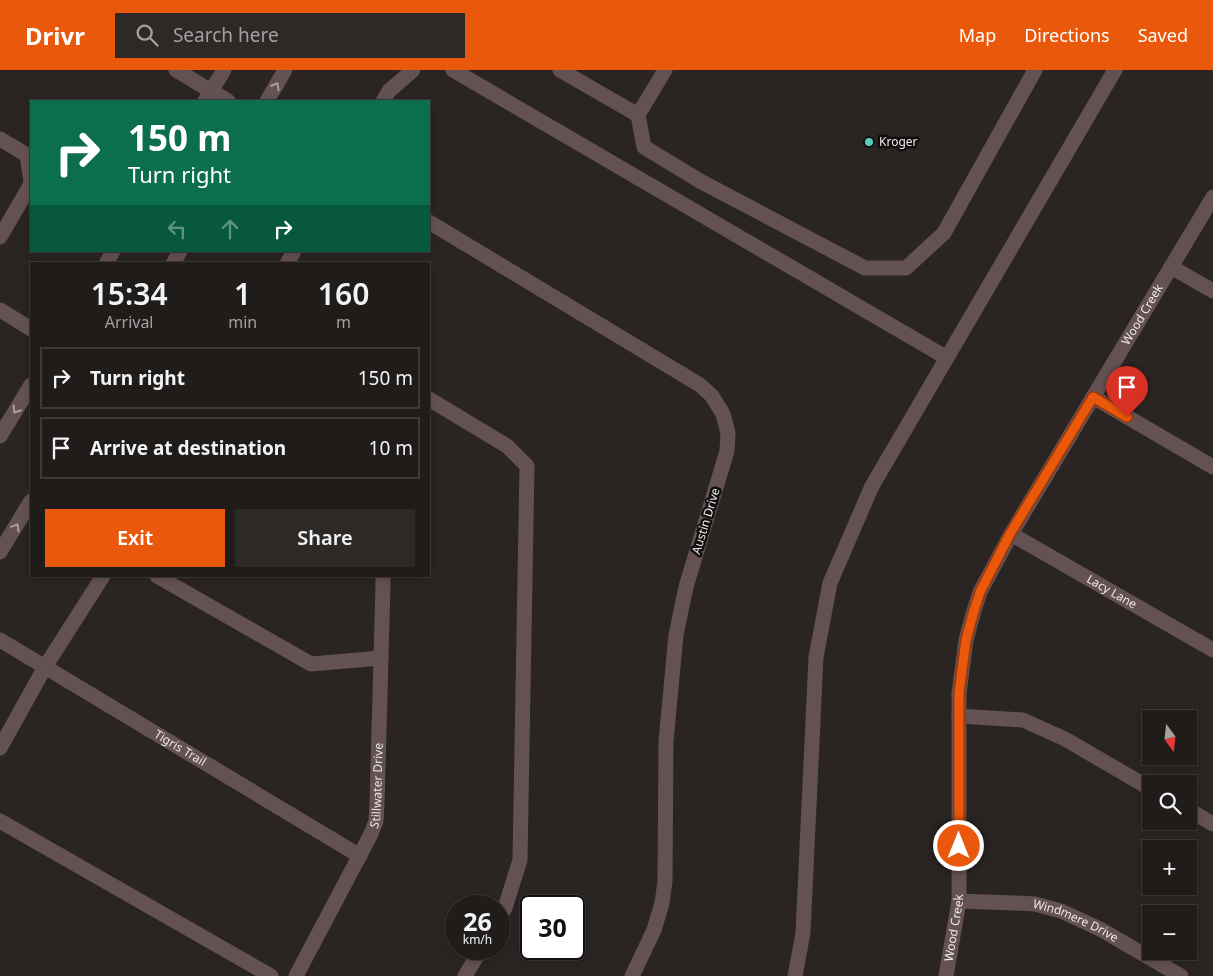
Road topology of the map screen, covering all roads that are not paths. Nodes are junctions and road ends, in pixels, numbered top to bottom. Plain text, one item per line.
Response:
1 (176, 70) edge
2 (224, 70) edge
3 (285, 70) edge
4 (413, 70) edge
5 (453, 70) edge
6 (560, 70) edge
7 (665, 70) edge
8 (1035, 70) edge
9 (1115, 70) edge
10 (208, 96) edge
11 (224, 100) edge
12 (268, 100) edge
13 (384, 100) edge
14 (638, 115) junction
15 (0, 139) edge
16 (30, 176) edge
17 (30, 185) edge
18 (1213, 197) edge
19 (430, 223) edge
20 (0, 237) edge
21 (1171, 267) junction
22 (1213, 291) edge
23 (0, 310) edge
24 (30, 328) edge
25 (947, 358) junction
26 (30, 387) edge
27 (1093, 397) junction
28 (430, 400) edge
29 (0, 436) edge
30 (1213, 467) edge
31 (30, 503) edge
32 (1010, 534) junction
33 (0, 552) edge
34 (102, 577) edge
35 (159, 577) edge
36 (383, 577) edge
37 (0, 640) edge
38 (1213, 650) edge
39 (381, 658) junction
40 (45, 667) junction
41 (959, 716) junction
42 (0, 748) edge
43 (1142, 784) edge
44 (1197, 815) edge
45 (0, 821) edge
46 (1213, 824) edge
47 (360, 856) junction
48 (509, 895) edge
49 (959, 902) junction
50 (474, 960) edge
51 (271, 976) edge
52 (296, 976) edge
53 (465, 976) edge
54 (632, 976) edge
55 (795, 976) edge
56 (946, 976) edge
57 (1181, 976) edge

1 - 10 street
2 - 10 street
12 -> 3 street
4 - 13 street
5 - 25 street
6 - 14 street
7 - 14 street
8 - 14 street
9 - 25 street
10 - 11 street
15 - 16 street
17 - 20 street
18 - 21 street, Wood Creek
19 - 54 street, Austin Drive
21 - 22 street
21 - 27 street, Wood Creek
23 - 24 street
25 - 55 street
26 -> 29 street
27 - 30 street
27 - 32 street, Wood Creek
28 - 48 street
33 -> 31 street
32 - 38 street, Lacy Lane
32 - 41 street, Wood Creek
34 - 40 street
35 - 39 street
36 - 39 street, Stillwater Drive
37 - 40 street, Tigris Trail
39 - 47 street, Stillwater Drive
40 - 42 street
40 - 47 street, Tigris Trail
41 - 43 street
41 - 49 street, Wood Creek
44 - 46 street
45 - 51 street
47 - 52 street, Stillwater Drive
49 - 56 street, Wood Creek
49 - 57 street, Windmere Drive
50 - 53 street

